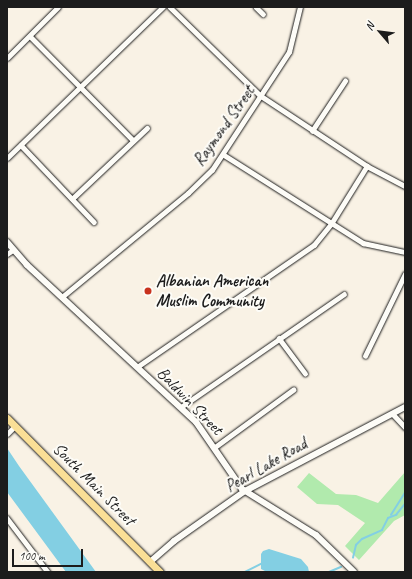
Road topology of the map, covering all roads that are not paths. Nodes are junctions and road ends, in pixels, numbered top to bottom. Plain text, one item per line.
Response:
1 (58, 7) edge
2 (163, 7) edge
3 (170, 7) edge
4 (256, 7) edge
5 (300, 7) edge
6 (263, 14) dead end
7 (30, 36) junction
8 (7, 58) edge
9 (345, 81) dead end
10 (80, 87) junction
11 (261, 96) junction
12 (147, 128) dead end
13 (312, 131) junction
14 (133, 140) junction
15 (21, 145) junction
16 (224, 155) junction
17 (7, 158) edge
18 (367, 166) junction
19 (405, 186) edge
20 (72, 199) junction
21 (94, 222) dead end
22 (331, 224) junction
23 (7, 242) edge
24 (12, 250) junction
25 (405, 252) edge
26 (7, 254) edge
27 (405, 274) edge
28 (344, 294) dead end
29 (62, 297) junction
30 (279, 338) junction
31 (365, 356) dead end
32 (137, 366) junction
33 (305, 373) dead end
34 (293, 390) dead end
35 (181, 407) junction
36 (405, 407) edge
37 (393, 414) junction
38 (7, 418) edge
39 (15, 426) junction
40 (405, 427) edge
41 (7, 434) edge
42 (215, 447) junction
43 (245, 491) junction
44 (7, 518) edge
45 (150, 562) junction
46 (48, 572) edge
47 (160, 572) edge
48 (354, 572) edge

1 - 7 street
2 - 10 street
3 - 11 street
4 - 6 street
5 - 11 street, Raymond Street
7 - 8 street
7 - 10 street
9 - 13 street
10 - 14 street
10 - 15 street
11 - 13 street
11 - 16 street, Raymond Street
12 - 14 street
13 - 18 street
14 - 20 street
15 - 17 street
15 - 20 street
16 - 22 street
16 - 29 street, Raymond Street
18 - 19 street
18 - 22 street
20 - 21 street
22 - 25 street
22 - 32 street
23 - 24 main road, Baldwin Street
24 - 26 street
24 - 29 main road, Baldwin Street
27 - 31 street
28 - 30 street
29 - 32 main road, Baldwin Street
30 - 33 street
30 - 35 street
32 - 35 main road, Baldwin Street
34 - 42 street
35 - 42 main road, Baldwin Street
36 - 37 main road, Pearl Lake Road
37 - 40 street
37 - 43 main road, Pearl Lake Road
38 - 39 main road, South Main Street
39 - 41 street
39 - 45 main road, South Main Street
42 - 43 main road, Baldwin Street
43 - 45 main road, Pearl Lake Road
43 - 48 main road, Baldwin Street
44 - 46 street
45 - 47 main road, South Main Street

